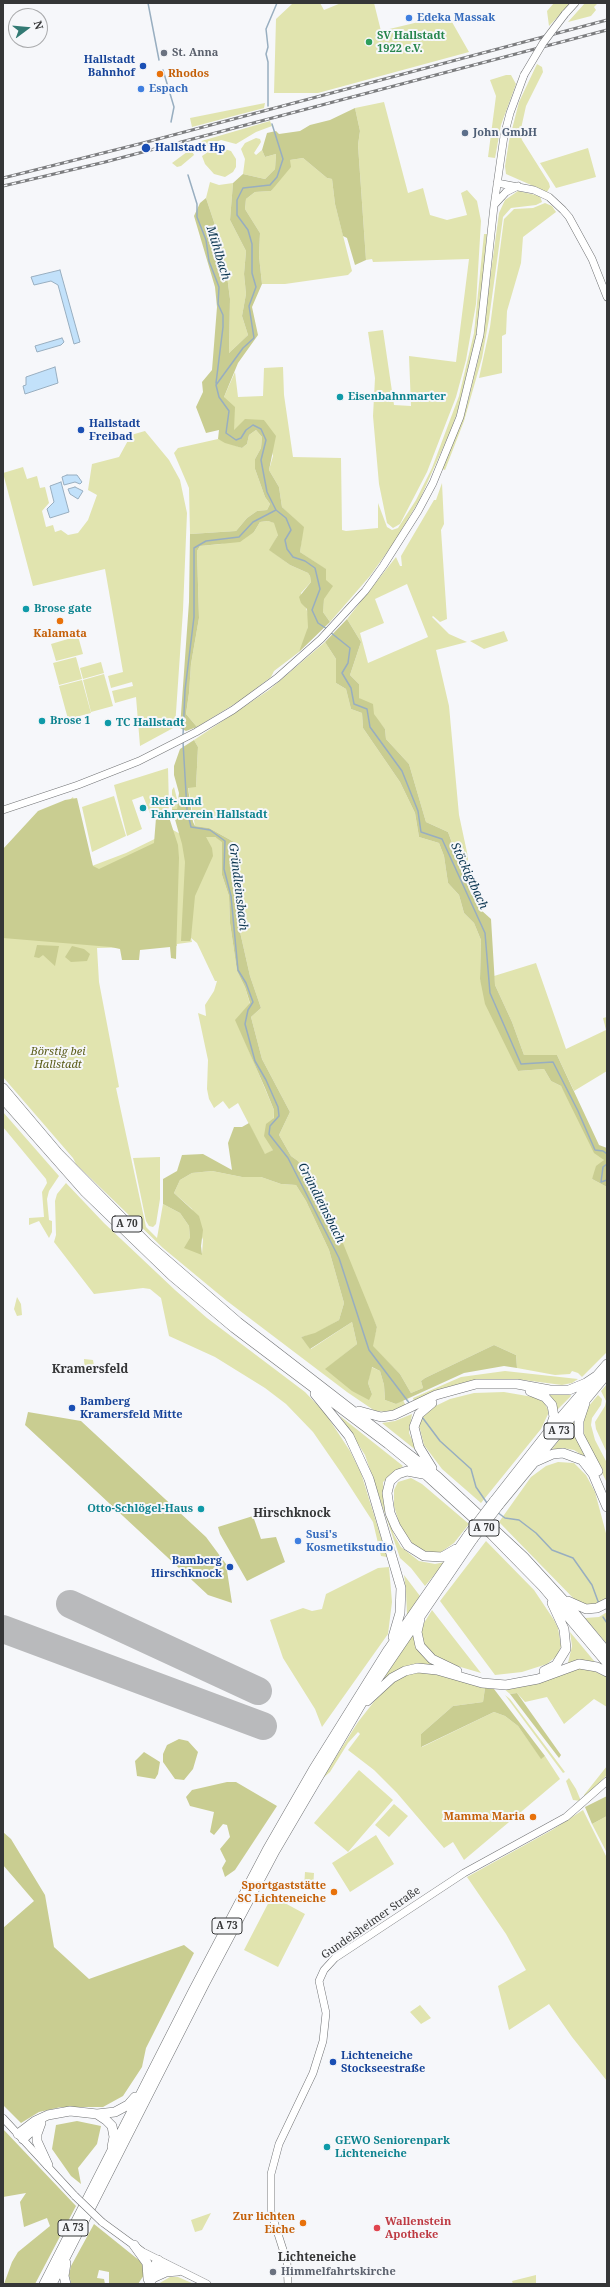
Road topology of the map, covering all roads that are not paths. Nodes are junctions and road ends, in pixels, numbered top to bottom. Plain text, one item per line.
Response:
1 (576, 3) edge
2 (497, 183) junction
3 (518, 186) junction
4 (494, 206) junction
5 (607, 297) edge
6 (153, 753) junction
7 (3, 805) edge
8 (3, 810) edge
9 (3, 1088) edge
10 (3, 1099) edge
11 (607, 1364) edge
12 (599, 1377) edge
13 (299, 1378) junction
14 (584, 1393) junction
15 (353, 1409) junction
16 (419, 1410) junction
17 (549, 1431) junction
18 (531, 1465) junction
19 (427, 1476) junction
20 (437, 1476) junction
21 (607, 1492) edge
22 (496, 1503) junction
23 (607, 1507) edge
24 (471, 1537) junction
25 (459, 1547) junction
26 (543, 1587) junction
27 (434, 1588) junction
28 (560, 1596) junction
29 (607, 1603) edge
30 (423, 1607) junction
31 (388, 1650) junction
32 (607, 1652) edge
33 (607, 1663) edge
34 (607, 1672) edge
35 (481, 1680) junction
36 (504, 1682) junction
37 (356, 1712) junction
38 (607, 1782) edge
39 (145, 2085) junction
40 (97, 2114) junction
41 (48, 2115) junction
42 (3, 2118) edge
43 (41, 2123) junction
44 (20, 2136) junction
45 (111, 2154) junction
46 (48, 2165) junction
47 (134, 2246) junction
48 (67, 2255) junction
49 (161, 2262) junction
50 (178, 2271) junction
51 (149, 2281) edge
52 (44, 2284) edge
53 (52, 2284) edge
54 (66, 2284) edge
55 (207, 2284) edge
56 (288, 2284) edge

1 - 2 main road, bridge
2 - 3 main road
2 - 4 main road
3 - 4 main road
3 - 5 main road
4 - 6 main road
6 - 7 main road
6 - 8 main road
9 - 15 highway, A 70
10 - 13 highway, A 70
11 - 12 highway, A 73
12 - 14 highway
12 - 14 highway, A 73
13 - 19 highway, A 70
13 - 31 highway
14 - 16 highway
14 - 17 highway, A 73
14 - 18 highway, A 73
14 - 21 highway
15 - 16 highway
15 - 20 highway, A 70
16 - 17 highway
16 - 20 highway
17 - 22 highway, A 73
18 - 22 highway, A 73
18 - 23 highway
19 - 25 highway
19 - 26 highway, A 70
20 - 28 highway, A 70
22 - 24 highway, A 73, bridge
24 - 25 highway, A 73
24 - 27 highway, A 73
25 - 27 highway, A 73
26 - 33 highway, A 70
26 - 36 highway
27 - 30 highway, A 73
28 - 29 highway
28 - 32 highway, A 70
30 - 31 highway, A 73
30 - 35 highway
30 - 37 highway, A 73
31 - 39 highway, A 73
34 - 36 highway
35 - 36 highway
35 - 37 highway
37 - 48 highway, A 73
38 - 56 main road, Gundelsheimer Straße
39 - 40 highway
39 - 45 highway, A 73
40 - 41 highway
40 - 45 highway
41 - 43 highway
41 - 44 highway
42 - 44 main road
43 - 44 highway
43 - 46 highway
44 - 46 main road
45 - 52 highway, A 73
46 - 47 main road, bridge
47 - 49 main road
47 - 51 highway
48 - 53 highway, A 73
48 - 54 highway
49 - 50 main road
49 - 51 highway
50 - 51 highway
50 - 55 main road

